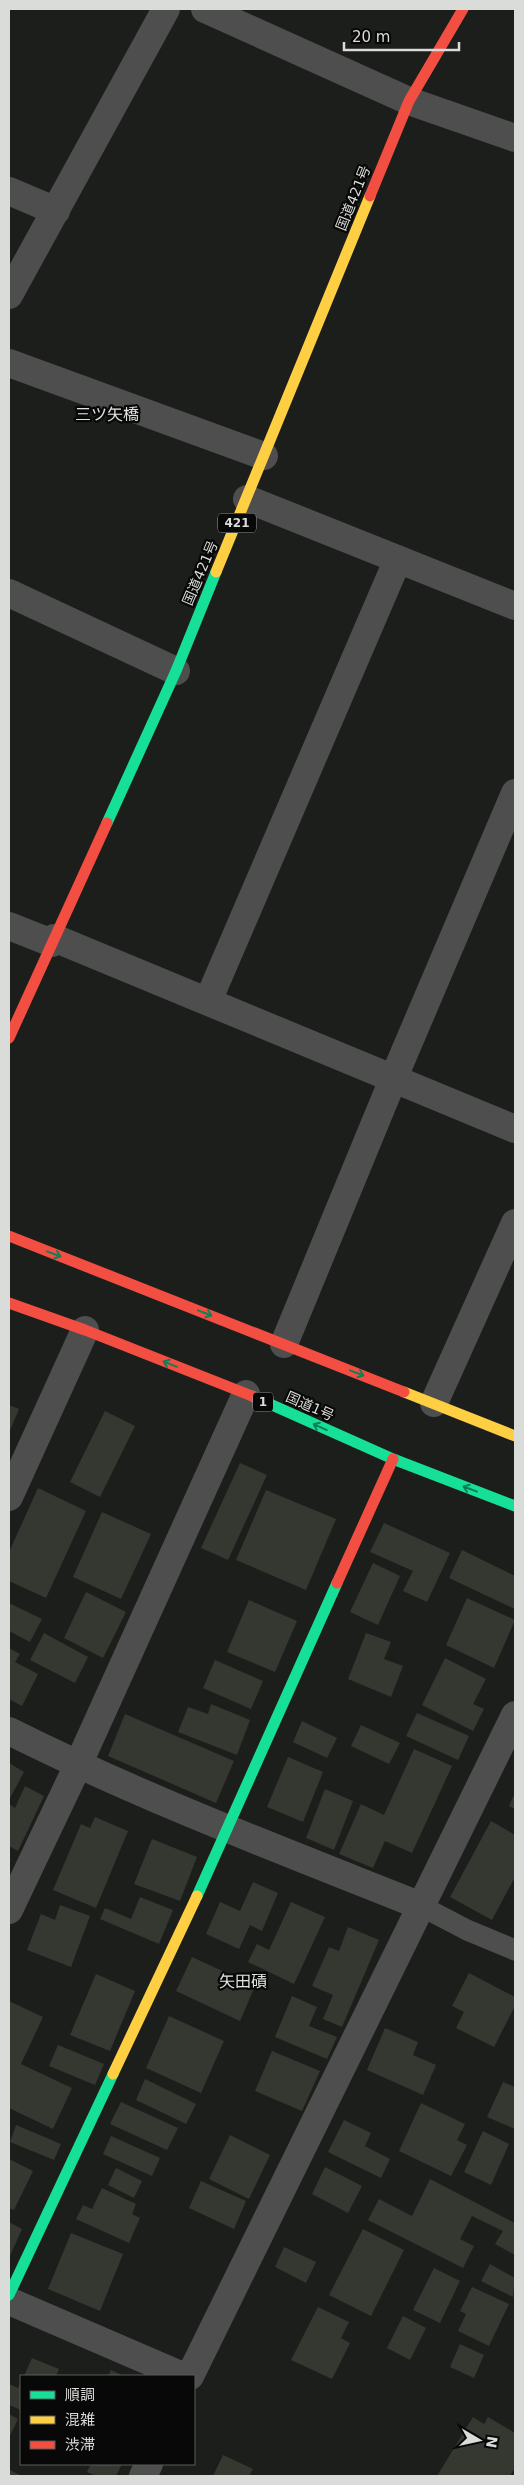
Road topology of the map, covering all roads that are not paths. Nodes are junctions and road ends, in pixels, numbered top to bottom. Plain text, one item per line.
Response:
1 (166, 9) edge
2 (205, 9) edge
3 (463, 9) edge
4 (409, 101) junction
5 (515, 138) edge
6 (9, 191) edge
7 (56, 211) junction
8 (9, 295) edge
9 (9, 363) edge
10 (264, 456) junction
11 (247, 499) junction
12 (398, 559) junction
13 (9, 593) edge
14 (515, 606) edge
15 (176, 671) junction
16 (515, 793) edge
17 (9, 926) edge
18 (53, 940) junction
19 (208, 1001) junction
20 (9, 1038) edge
21 (394, 1077) junction
22 (515, 1129) edge
23 (515, 1223) edge
24 (9, 1236) edge
25 (9, 1303) edge
26 (85, 1330) junction
27 (284, 1344) junction
28 (246, 1394) junction
29 (434, 1403) junction
30 (515, 1436) edge
31 (393, 1459) junction
32 (9, 1497) edge
33 (515, 1506) edge
34 (515, 1715) edge
35 (9, 1731) edge
36 (78, 1765) junction
37 (228, 1829) junction
38 (421, 1906) junction
39 (9, 1910) edge
40 (515, 1950) edge
41 (9, 2295) edge
42 (9, 2301) edge
43 (180, 2375) edge
44 (190, 2375) edge

1 - 7 street
2 - 4 street
3 - 4 main road, 国道421号 / 421
4 - 5 street
4 - 10 main road, 国道421号 / 421
6 - 7 street
7 - 8 street
9 - 10 street
10 - 11 main road, 国道421号 / 421
11 - 12 street
11 - 15 main road, 国道421号 / 421
12 - 14 street
12 - 19 street
13 - 15 street
15 - 18 main road, 国道421号 / 421
16 - 21 street
17 - 18 street
18 - 19 street
18 - 20 main road, 国道421号 / 421
19 - 21 street
21 - 22 street
21 - 27 street
23 - 29 street
24 -> 27 main road
25 - 26 main road, 国道1号 / 1
28 -> 26 main road, 国道1号 / 1
26 - 32 street
27 -> 29 main road
31 -> 28 main road, 国道1号 / 1
28 - 36 street
29 - 30 main road
33 -> 31 main road, 国道1号 / 1
31 - 37 main road
34 - 38 street
35 - 36 street
36 - 37 street
36 - 39 street
37 - 38 street
37 - 41 main road
38 - 40 lane
38 - 44 street
42 - 43 street

